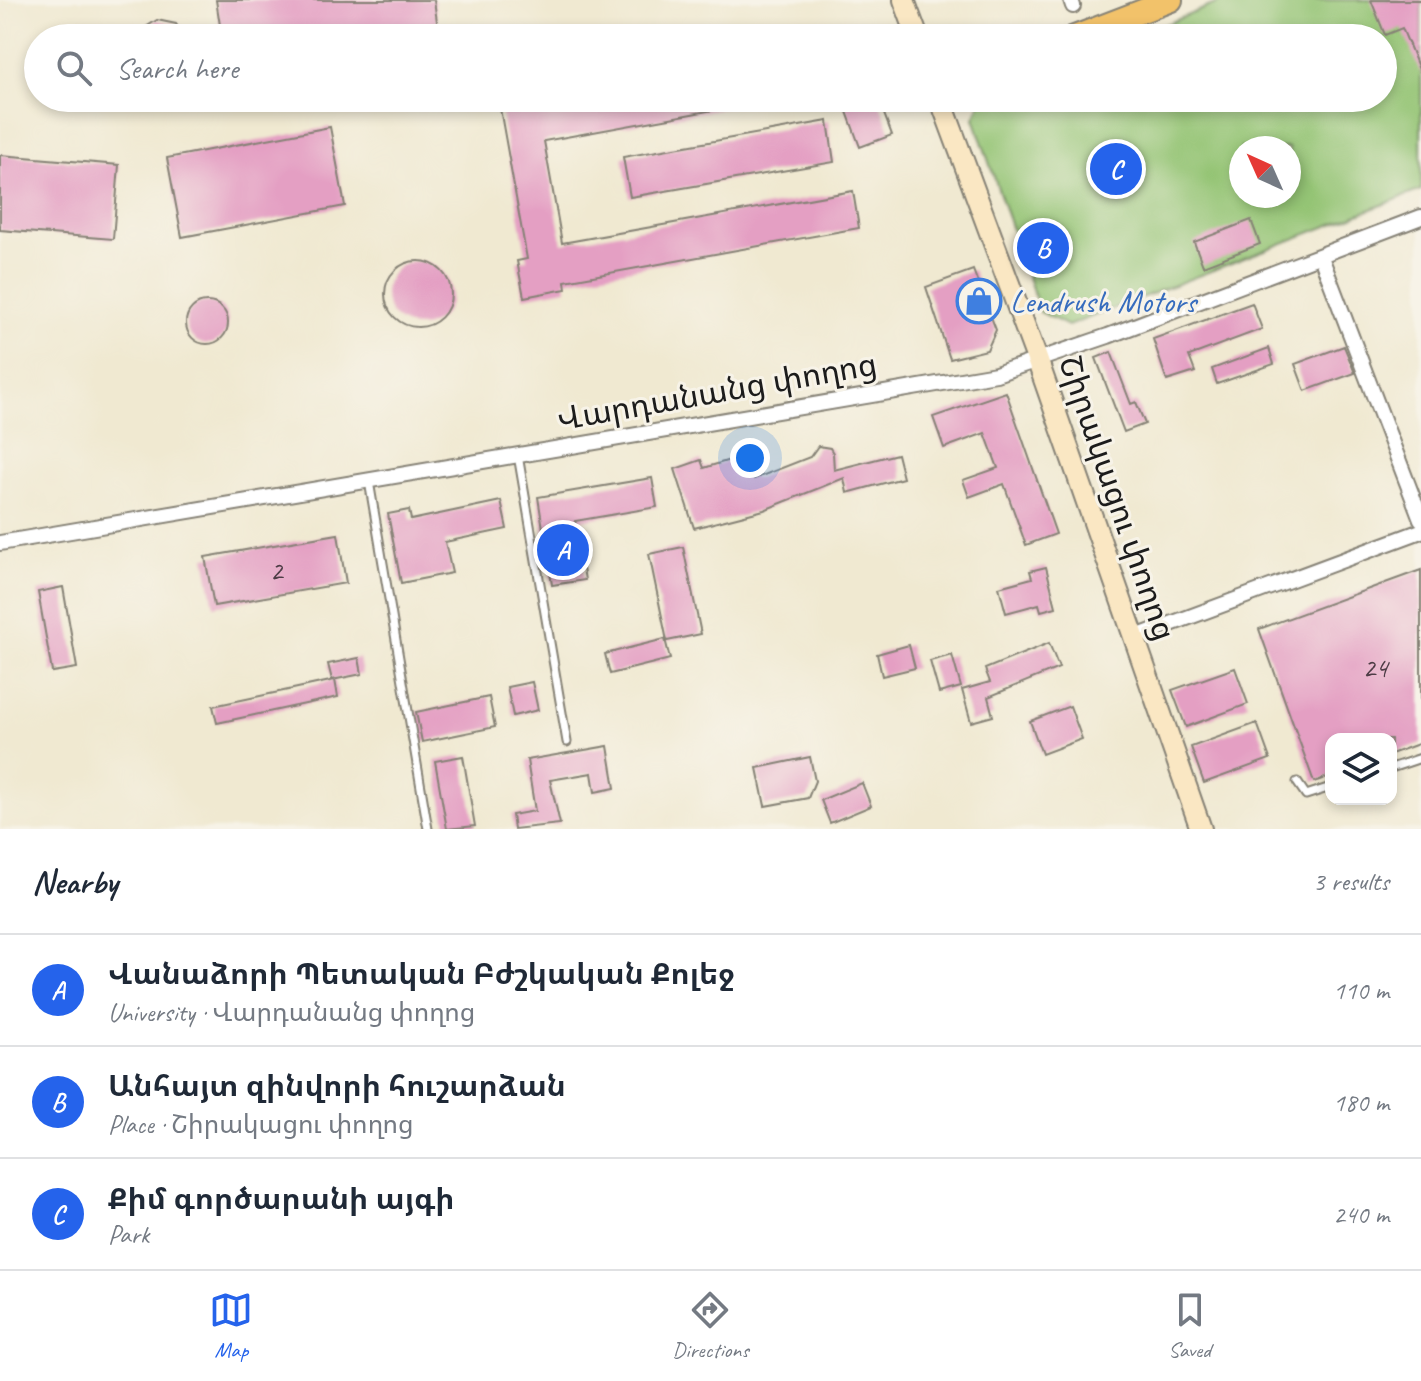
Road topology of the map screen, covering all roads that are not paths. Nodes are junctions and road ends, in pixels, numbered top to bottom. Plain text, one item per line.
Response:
1 (904, 0) edge
2 (1171, 0) edge
3 (913, 24) edge
4 (1108, 24) edge
5 (945, 112) edge
6 (1421, 217) edge
7 (1321, 257) junction
8 (1037, 359) junction
9 (518, 455) junction
10 (369, 481) junction
11 (1421, 519) edge
12 (1421, 531) edge
13 (0, 543) edge
14 (1133, 638) junction
15 (567, 742) dead end
16 (1421, 758) edge
17 (1397, 766) edge
18 (1297, 782) dead end
19 (1325, 789) edge
20 (428, 829) edge
21 (1201, 829) edge

1 - 3 street
2 - 4 main road
5 - 8 street, Շիրակացու փողոց
6 - 7 street, Վարդանանց փողոց
7 - 8 street, Վարդանանց փողոց
7 - 11 street
8 - 9 street, Վարդանանց փողոց
8 - 14 street, Շիրակացու փողոց
9 - 10 street, Վարդանանց փողոց
9 - 15 lane
10 - 13 street, Վարդանանց փողոց
10 - 20 lane
12 - 14 street
14 - 21 street, Շիրակացու փողոց
16 - 17 lane
18 - 19 lane

